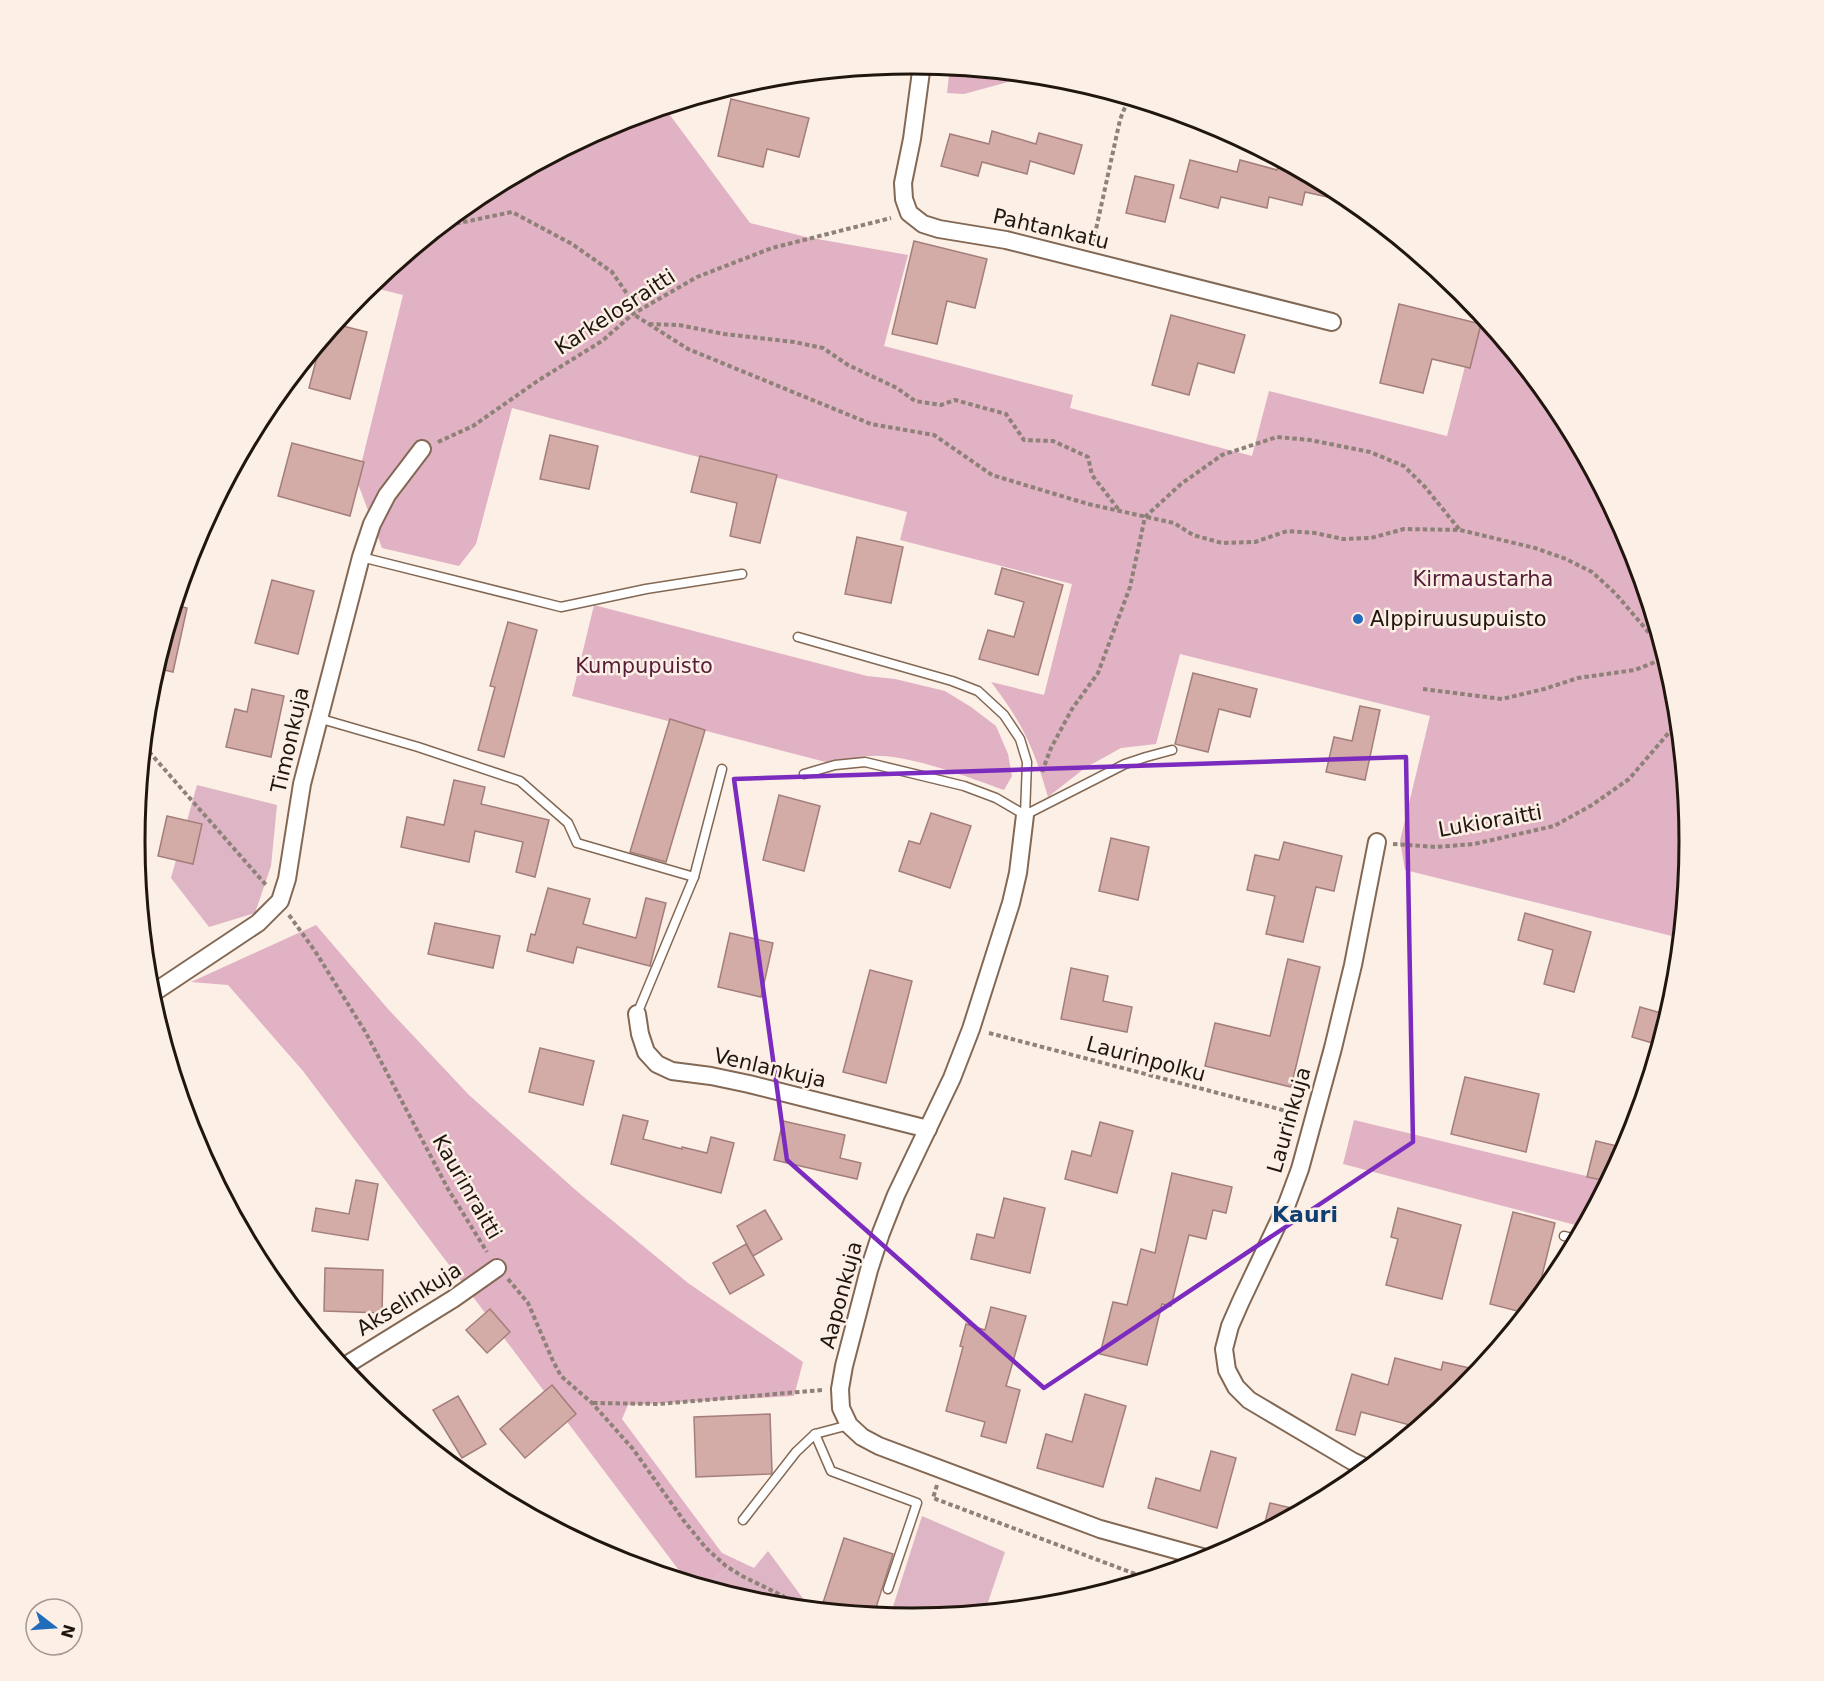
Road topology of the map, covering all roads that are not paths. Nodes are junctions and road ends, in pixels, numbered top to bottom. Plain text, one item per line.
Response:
1 (921, 74) edge
2 (1332, 322) dead end
3 (422, 450) road end
4 (361, 556) junction
5 (742, 574) dead end
6 (798, 638) dead end
7 (318, 718) junction
8 (1172, 750) dead end
9 (722, 770) dead end
10 (804, 774) dead end
11 (1025, 815) junction
12 (1377, 842) road end
13 (694, 877) junction
14 (160, 988) edge
15 (637, 1014) joint
16 (928, 1129) junction
17 (1564, 1236) dead end
18 (1568, 1237) edge
19 (498, 1268) road end
20 (350, 1362) edge
21 (849, 1425) junction
22 (815, 1434) junction
23 (1358, 1464) edge
24 (743, 1520) dead end
25 (1192, 1554) edge
26 (888, 1589) dead end

1 - 2 street, Pahtankatu
3 - 4 street, Timonkuja
4 - 5 lane
4 - 7 street, Timonkuja
6 - 11 lane
7 - 13 lane
7 - 14 street, Timonkuja
8 - 11 lane
9 - 13 lane
10 - 11 lane
11 - 16 street, Aaponkuja
12 - 23 street, Laurinkuja
13 - 15 lane
15 - 16 street, Venlankuja
16 - 21 street, Aaponkuja
17 - 18 lane
19 - 20 street, Akselinkuja
21 - 22 lane
21 - 25 street
22 - 24 lane
22 - 26 lane

